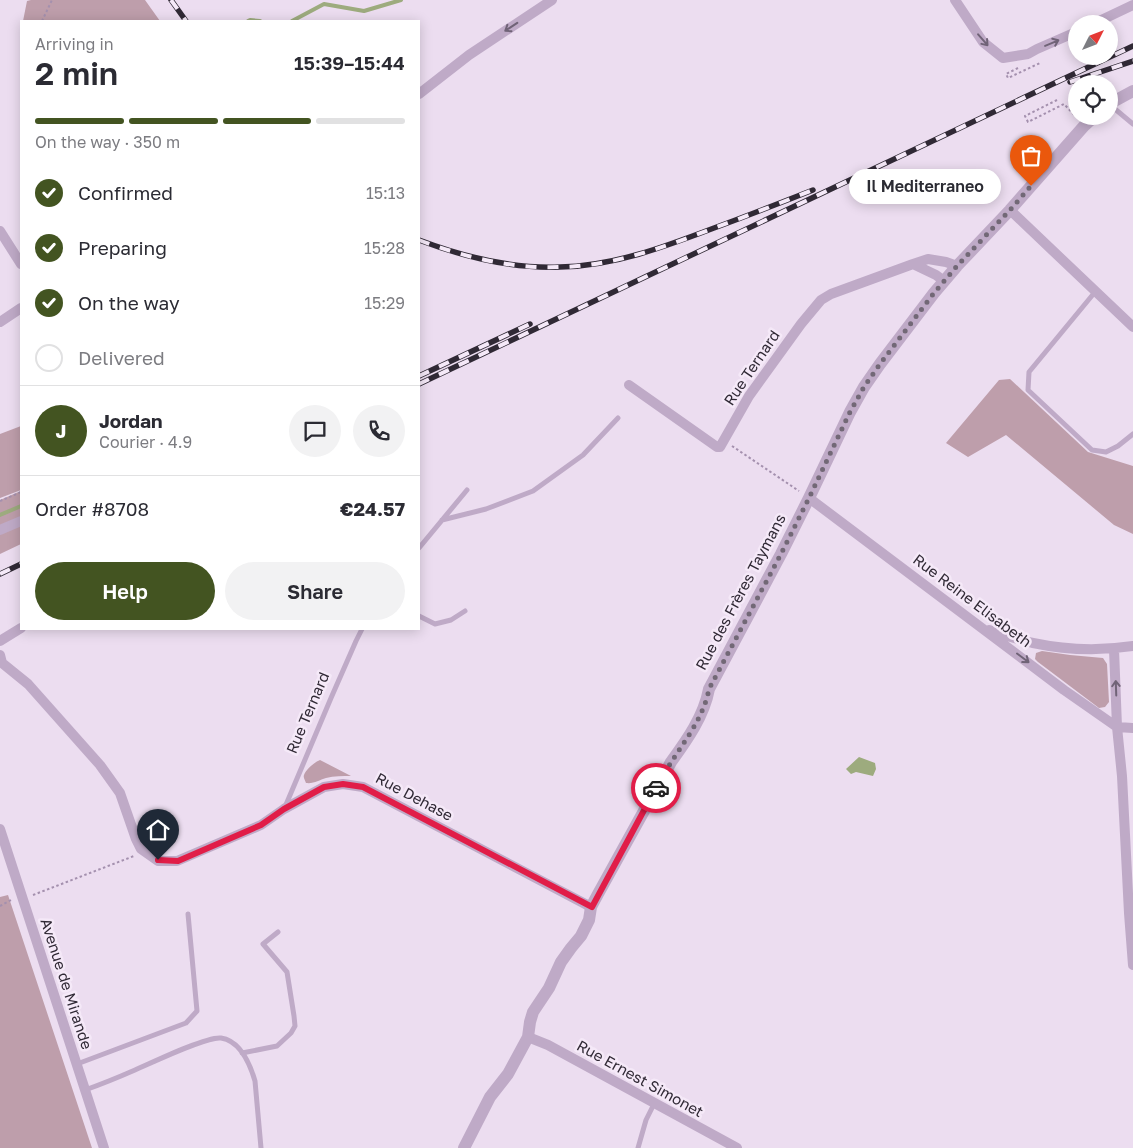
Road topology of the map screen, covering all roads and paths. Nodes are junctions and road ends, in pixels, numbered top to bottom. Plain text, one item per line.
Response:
1 (52, 0) edge
2 (552, 0) edge
3 (955, 0) edge
4 (1133, 5) edge
5 (1112, 15) edge
6 (42, 20) edge
7 (1068, 35) edge
8 (1040, 63) dead end
9 (1020, 67) dead end
10 (1133, 92) edge
11 (420, 93) edge
12 (1057, 100) dead end
13 (1118, 100) edge
14 (1118, 112) edge
15 (1133, 124) edge
16 (1084, 126) joint
17 (1010, 210) junction
18 (0, 231) edge
19 (20, 262) edge
20 (913, 264) junction
21 (957, 266) junction
22 (944, 281) junction
23 (1095, 292) junction
24 (20, 309) edge
25 (0, 322) edge
26 (1133, 327) edge
27 (628, 385) dead end
28 (618, 418) dead end
29 (1133, 434) edge
30 (724, 441) junction
31 (467, 490) dead end
32 (20, 492) edge
33 (809, 498) junction
34 (0, 501) edge
35 (442, 520) junction
36 (20, 521) edge
37 (0, 530) edge
38 (420, 547) edge
39 (465, 611) dead end
40 (420, 616) edge
41 (20, 629) edge
42 (984, 629) junction
43 (362, 630) edge
44 (0, 640) edge
45 (1133, 646) edge
46 (1114, 649) junction
47 (1, 660) edge
48 (1118, 727) junction
49 (1133, 728) edge
50 (284, 809) junction
51 (0, 829) edge
52 (141, 849) junction
53 (23, 898) junction
54 (592, 907) junction
55 (188, 914) dead end
56 (278, 932) dead end
57 (1133, 965) edge
58 (528, 1037) junction
59 (242, 1053) junction
60 (76, 1064) junction
61 (85, 1090) junction
62 (654, 1104) junction
63 (104, 1148) edge
64 (261, 1148) edge
65 (464, 1148) edge
66 (638, 1148) edge
67 (737, 1148) edge

1 - 6 path
2 -> 11 street
3 -> 7 street
4 - 5 street
8 - 9 path
10 - 13 street
12 - 16 path
14 - 15 lane
16 - 17 street, Rue des Frères Taymans
17 - 21 street, Rue des Frères Taymans
17 - 23 street
18 - 19 street
20 - 21 street, Rue Ternard
20 - 22 street
20 - 30 street, Rue Ternard
21 - 22 street, Rue des Frères Taymans
22 - 33 street, Rue des Frères Taymans
23 - 26 street
23 - 29 lane
24 - 25 street
27 - 30 street
28 - 35 lane
30 - 33 path
31 - 35 lane
32 - 34 path
33 - 42 street, Rue Reine Elisabeth
33 - 54 street, Rue des Frères Taymans
35 - 38 lane
36 - 37 street
39 - 40 lane
41 - 44 street
42 - 46 street
42 -> 48 street, Rue Reine Elisabeth
43 - 50 lane, Rue Ternard
45 - 46 street
48 -> 46 street
47 - 52 street
48 - 49 street
48 - 57 street
50 - 52 street, Rue Dehase
50 - 54 street, Rue Dehase
51 - 53 street, Avenue de Mirande
52 - 53 path
53 - 60 street, Avenue de Mirande
54 - 58 street, Rue des Frères Taymans
55 - 60 lane
56 - 59 lane
58 - 62 street, Rue Ernest Simonet
58 - 65 street, Rue des Frères Taymans
59 - 61 lane
59 - 64 lane
60 - 61 street, Avenue de Mirande
61 - 63 street, Avenue de Mirande
62 - 66 lane
62 - 67 street, Rue Ernest Simonet

